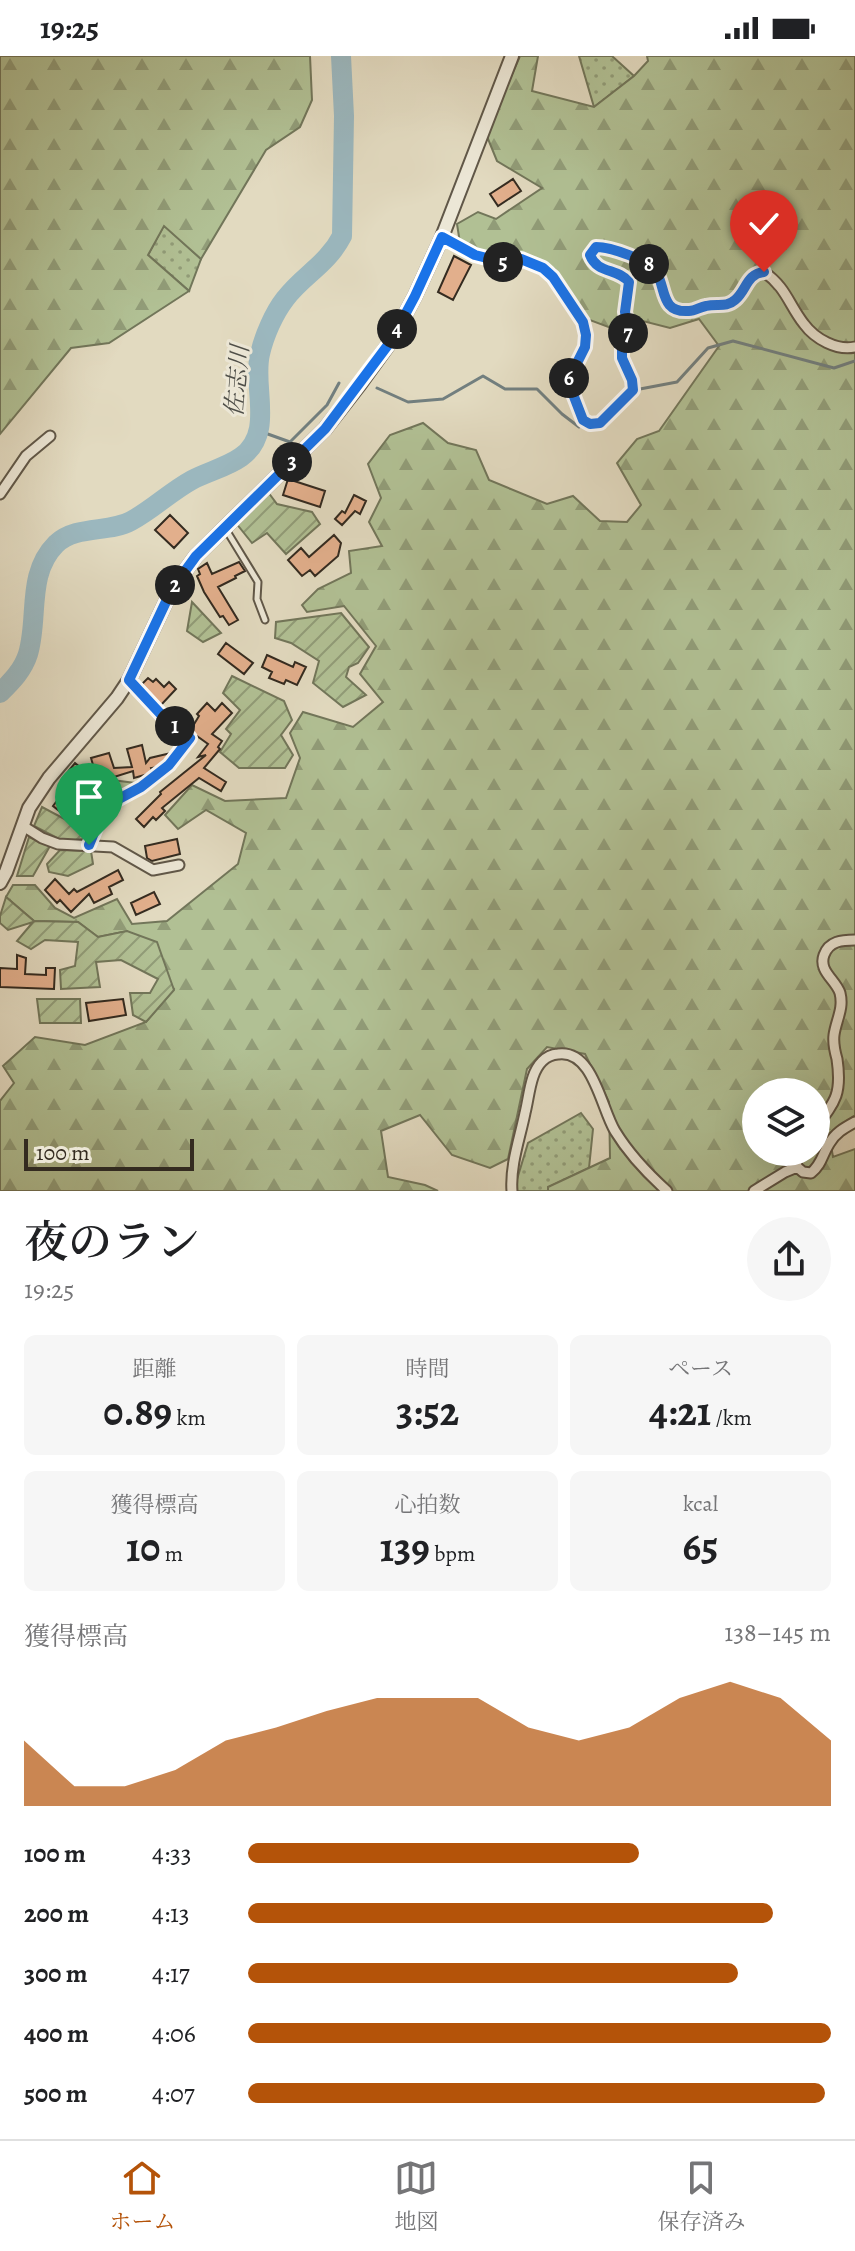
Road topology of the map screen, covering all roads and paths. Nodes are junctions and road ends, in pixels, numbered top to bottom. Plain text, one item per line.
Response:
1 (512, 56) edge
2 (442, 237) junction
3 (855, 347) edge
4 (50, 436) dead end
5 (0, 494) edge
6 (224, 527) junction
7 (265, 620) dead end
8 (129, 680) junction
9 (23, 826) junction
10 (89, 845) junction
11 (179, 865) dead end
12 (0, 883) edge
13 (855, 940) edge
14 (830, 1108) edge
15 (855, 1122) edge
16 (797, 1167) joint
17 (512, 1191) edge
18 (667, 1191) edge
19 (754, 1191) edge

1 - 2 street
2 - 3 street
2 - 6 street
4 - 5 street
6 - 7 lane
6 - 8 street
8 - 9 street
8 - 10 lane
9 - 10 street
9 - 12 street
10 - 11 street
13 - 14 street
15 - 16 street
16 - 19 street
17 - 18 street

